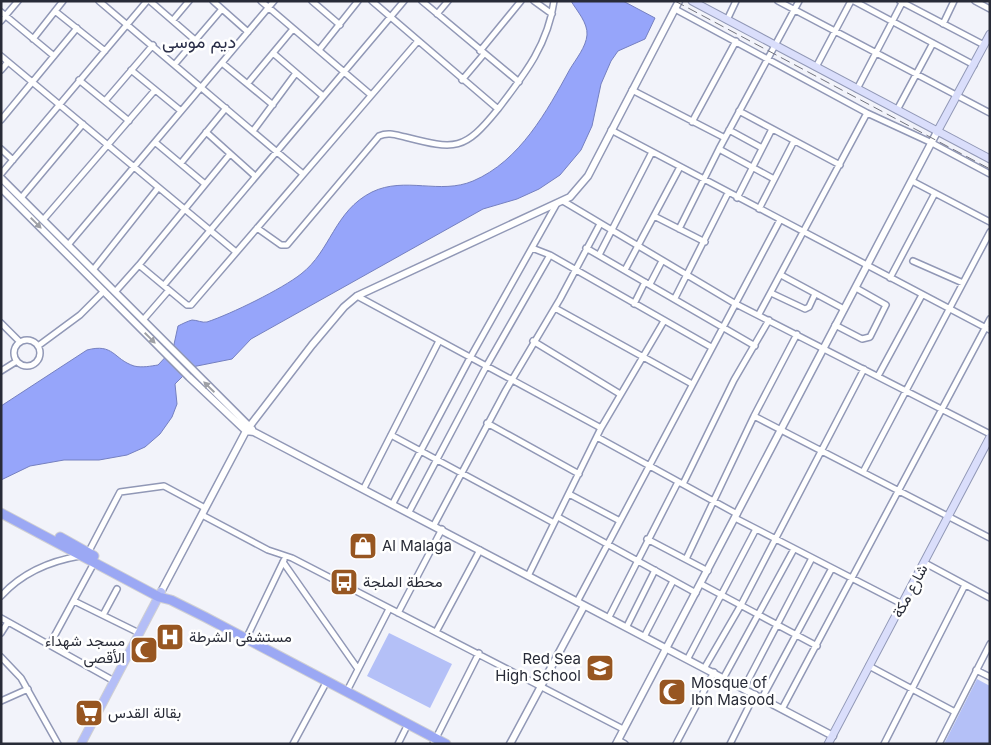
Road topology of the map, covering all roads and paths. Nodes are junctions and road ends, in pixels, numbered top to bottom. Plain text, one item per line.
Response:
1 (18, 1) edge
2 (63, 1) edge
3 (148, 1) edge
4 (189, 1) edge
5 (213, 1) edge
6 (261, 1) edge
7 (274, 1) edge
8 (358, 1) edge
9 (372, 1) edge
10 (404, 1) edge
11 (422, 1) edge
12 (448, 1) edge
13 (521, 1) edge
14 (534, 1) edge
15 (554, 1) edge
16 (679, 1) edge
17 (692, 1) edge
18 (736, 1) edge
19 (778, 1) edge
20 (798, 1) edge
21 (852, 1) edge
22 (954, 1) edge
23 (975, 1) edge
24 (101, 2) edge
25 (315, 2) edge
26 (902, 2) edge
27 (268, 8) junction
28 (675, 8) junction
29 (222, 9) junction
30 (794, 9) junction
31 (990, 9) edge
32 (55, 11) junction
33 (1, 12) edge
34 (437, 14) junction
35 (552, 14) junction
36 (6, 16) junction
37 (391, 17) junction
38 (173, 20) junction
39 (727, 20) junction
40 (1, 21) edge
41 (892, 22) junction
42 (127, 24) junction
43 (943, 24) junction
44 (340, 25) junction
45 (78, 28) junction
46 (294, 29) junction
47 (835, 31) junction
48 (248, 32) junction
49 (990, 34) edge
50 (33, 39) junction
51 (195, 40) junction
52 (418, 41) junction
53 (736, 41) junction
54 (933, 43) junction
55 (153, 45) junction
56 (775, 45) junction
57 (984, 45) junction
58 (319, 50) junction
59 (105, 51) junction
60 (482, 52) junction
61 (876, 52) junction
62 (273, 53) junction
63 (1, 56) edge
64 (54, 56) junction
65 (767, 58) junction
66 (8, 62) junction
67 (222, 63) junction
68 (175, 64) junction
69 (974, 65) junction
70 (816, 67) junction
71 (1, 70) edge
72 (131, 70) junction
73 (344, 71) junction
74 (296, 73) junction
75 (916, 74) junction
76 (79, 80) junction
77 (462, 80) junction
78 (34, 82) junction
79 (519, 82) junction
80 (248, 83) junction
81 (200, 87) junction
82 (857, 89) junction
83 (155, 90) junction
84 (632, 90) junction
85 (371, 95) junction
86 (323, 96) junction
87 (957, 96) junction
88 (105, 101) junction
89 (60, 104) junction
90 (273, 105) junction
91 (226, 108) junction
92 (498, 109) junction
93 (897, 110) junction
94 (181, 111) junction
95 (739, 111) junction
96 (867, 113) junction
97 (990, 113) edge
98 (1, 120) edge
99 (129, 121) junction
100 (692, 122) junction
101 (83, 124) junction
102 (772, 129) junction
103 (611, 130) junction
104 (729, 130) junction
105 (253, 131) junction
106 (206, 132) junction
107 (937, 132) junction
108 (725, 138) junction
109 (794, 141) junction
110 (156, 143) junction
111 (932, 143) junction
112 (108, 146) junction
113 (762, 148) junction
114 (1, 149) edge
115 (719, 149) junction
116 (276, 150) junction
117 (652, 152) junction
118 (230, 154) junction
119 (990, 159) edge
120 (13, 160) junction
121 (180, 163) junction
122 (840, 165) junction
123 (680, 167) junction
124 (753, 167) junction
125 (134, 168) junction
126 (1, 174) edge
127 (303, 174) junction
128 (990, 174) edge
129 (255, 176) junction
130 (1, 178) edge
131 (774, 179) junction
132 (705, 180) junction
133 (912, 181) junction
134 (205, 184) junction
135 (1, 188) edge
136 (158, 188) junction
137 (728, 193) junction
138 (935, 193) junction
139 (22, 198) junction
140 (737, 198) junction
141 (563, 201) junction
142 (556, 205) junction
143 (759, 209) junction
144 (184, 210) junction
145 (654, 216) junction
146 (43, 220) junction
147 (780, 220) junction
148 (990, 222) edge
149 (600, 224) junction
150 (257, 228) junction
151 (679, 229) junction
152 (210, 230) junction
153 (611, 230) junction
154 (805, 232) junction
155 (990, 232) edge
156 (704, 242) junction
157 (68, 245) junction
158 (638, 246) junction
159 (532, 248) junction
160 (586, 248) junction
161 (236, 252) junction
162 (550, 255) junction
163 (599, 255) junction
164 (662, 261) junction
165 (913, 261) dead end
166 (139, 265) junction
167 (868, 266) junction
168 (93, 270) junction
169 (575, 270) junction
170 (625, 270) junction
171 (781, 275) junction
172 (687, 276) junction
173 (890, 278) junction
174 (648, 283) junction
175 (963, 283) junction
176 (164, 285) junction
177 (856, 288) junction
178 (169, 290) junction
179 (104, 291) junction
180 (115, 292) junction
181 (771, 293) junction
182 (816, 294) junction
183 (922, 295) junction
184 (357, 296) junction
185 (675, 298) junction
186 (734, 303) junction
187 (634, 304) junction
188 (555, 308) junction
189 (948, 308) junction
190 (844, 309) junction
191 (759, 314) junction
192 (990, 319) edge
193 (143, 320) junction
194 (769, 320) junction
195 (664, 321) junction
196 (1, 323) edge
197 (722, 325) junction
198 (835, 326) junction
199 (988, 329) edge
200 (797, 334) junction
201 (439, 341) junction
202 (533, 341) junction
203 (20, 342) junction
204 (38, 346) junction
205 (755, 346) junction
206 (164, 347) junction
207 (712, 347) junction
208 (824, 348) junction
209 (642, 357) junction
210 (470, 358) junction
211 (17, 360) junction
212 (487, 365) junction
213 (864, 368) junction
214 (1, 371) edge
215 (878, 376) junction
216 (511, 379) junction
217 (692, 384) junction
218 (906, 390) junction
219 (620, 394) junction
220 (942, 409) junction
221 (754, 416) junction
222 (487, 423) junction
223 (601, 428) junction
224 (248, 429) junction
225 (781, 430) junction
226 (391, 435) junction
227 (990, 435) edge
228 (596, 437) junction
229 (421, 449) junction
230 (821, 451) junction
231 (437, 458) junction
232 (650, 466) junction
233 (462, 471) junction
234 (863, 472) junction
235 (579, 474) junction
236 (680, 483) junction
237 (364, 488) junction
238 (899, 492) junction
239 (569, 494) junction
240 (713, 501) junction
241 (393, 503) junction
242 (1, 507) edge
243 (204, 512) junction
244 (409, 512) junction
245 (1, 513) edge
246 (736, 516) junction
247 (558, 517) junction
248 (949, 517) junction
249 (620, 521) junction
250 (554, 523) junction
251 (434, 525) junction
252 (756, 529) junction
253 (442, 530) junction
254 (42, 531) junction
255 (990, 538) edge
256 (647, 539) junction
257 (776, 540) junction
258 (608, 544) junction
259 (794, 549) junction
260 (480, 550) junction
261 (84, 554) junction
262 (286, 555) junction
263 (812, 558) junction
264 (637, 560) junction
265 (686, 560) junction
266 (283, 562) junction
267 (94, 563) junction
268 (925, 563) junction
269 (832, 568) junction
270 (655, 570) junction
271 (708, 571) junction
272 (528, 576) junction
273 (852, 579) junction
274 (673, 581) junction
275 (701, 584) junction
276 (965, 585) junction
277 (117, 589) dead end
278 (696, 593) junction
279 (162, 595) junction
280 (1, 596) edge
281 (722, 596) junction
282 (990, 598) edge
283 (74, 601) junction
284 (577, 602) junction
285 (902, 604) junction
286 (584, 606) junction
287 (741, 606) junction
288 (389, 609) junction
289 (398, 613) junction
290 (103, 615) junction
291 (759, 616) junction
292 (609, 617) junction
293 (1, 618) edge
294 (8, 622) junction
295 (778, 625) junction
296 (627, 626) junction
297 (436, 632) junction
298 (1, 633) edge
299 (139, 633) junction
300 (797, 635) junction
301 (645, 636) junction
302 (246, 639) junction
303 (50, 644) junction
304 (990, 644) edge
305 (666, 646) junction
306 (817, 646) junction
307 (479, 654) junction
308 (1, 658) edge
309 (688, 658) junction
310 (870, 666) junction
311 (705, 667) junction
312 (358, 669) junction
313 (976, 670) junction
314 (714, 672) junction
315 (724, 677) junction
316 (990, 677) edge
317 (114, 681) junction
318 (327, 681) junction
319 (540, 686) junction
320 (744, 688) junction
321 (28, 689) junction
322 (912, 689) junction
323 (347, 691) junction
324 (755, 694) junction
325 (762, 698) junction
326 (1, 701) edge
327 (782, 709) junction
328 (955, 712) junction
329 (408, 724) junction
330 (623, 729) junction
331 (833, 736) junction
332 (434, 741) edge
333 (617, 742) edge
334 (58, 744) edge
335 (81, 744) edge
336 (294, 744) edge
337 (398, 744) edge
338 (446, 744) edge
339 (510, 744) edge
340 (625, 744) edge
341 (676, 744) edge
342 (730, 744) edge
343 (828, 744) edge
344 (884, 744) edge
345 (939, 744) edge

1 - 36 street
2 - 32 street
3 - 38 street
3 - 42 street
4 - 38 street
5 - 29 street
6 - 27 street
7 - 27 street
8 - 44 street
9 - 37 street
10 - 37 street
11 - 34 street
12 - 34 street
13 - 60 street
14 - 35 street
15 - 35 street
16 - 28 street
17 - 39 main road
18 - 39 street
19 - 30 street
20 - 30 street
21 - 41 street
21 - 47 street
22 - 43 street
23 - 31 street
24 - 42 street
25 - 44 street
26 - 41 street
26 - 43 street
27 - 46 street
27 - 48 street
28 - 53 street
28 - 84 street
29 - 48 street
29 - 51 street
30 - 47 street
30 - 56 street
32 - 45 street
32 - 50 street
33 - 36 street
34 - 60 street
35 - 79 street
36 - 40 street
36 - 50 street
37 - 52 street
37 - 73 street
38 - 51 street
39 - 56 main road
41 - 54 street
41 - 61 street
42 - 55 street
42 - 59 street
43 - 57 street
44 - 58 street
45 - 59 street
45 - 64 street
46 - 58 street
46 - 62 street
47 - 61 street
47 - 70 street
48 - 67 street
49 - 57 main road
50 - 64 street
51 - 68 street
52 - 77 street
52 - 85 street
53 - 65 street
53 - 100 street
54 - 69 street
54 - 75 street
55 - 68 street
55 - 72 street
56 - 65 street
56 - 70 main road
57 - 69 main road
58 - 73 street
59 - 76 street
60 - 77 street
60 - 79 street
61 - 75 street
61 - 82 street
62 - 74 street
62 - 80 street
63 - 66 street
64 - 78 street
65 - 95 street
65 - 96 street
66 - 71 street
66 - 78 street
67 - 80 street
67 - 81 street
68 - 81 street
69 - 87 main road
70 - 82 main road
72 - 83 street
72 - 88 street
73 - 85 street
73 - 86 street
74 - 86 street
74 - 90 street
75 - 87 street
75 - 93 street
76 - 88 street
76 - 89 street
77 - 92 street
78 - 89 street
78 - 98 street
79 - 92 street
80 - 90 street
81 - 91 street
81 - 94 street
82 - 93 main road
83 - 94 street
83 - 99 street
84 - 100 street
84 - 103 street
85 - 127 street
86 - 116 street
87 - 97 street
87 - 107 main road
88 - 99 street
89 - 101 street
89 - 120 street
90 - 105 street
91 - 105 street
91 - 106 street
92 - 150 street
93 - 107 main road
94 - 110 street
95 - 102 street
95 - 104 street
96 - 111 street
96 - 122 street
99 - 112 street
100 - 108 street
101 - 112 street
101 - 139 street
102 - 109 street
102 - 113 street
103 - 117 street
103 - 141 street
104 - 108 street
104 - 113 street
105 - 116 street
106 - 118 street
106 - 121 street
107 - 111 street
107 - 119 main road
108 - 115 street
109 - 122 street
109 - 131 street
110 - 121 street
110 - 125 street
111 - 128 street
111 - 133 street
112 - 125 street
112 - 146 street
113 - 124 street
114 - 120 street
115 - 124 street
115 - 132 street
116 - 127 street
116 - 129 street
117 - 123 street
117 - 153 street
118 - 129 street
118 - 134 street
120 - 126 street
121 - 134 street
122 - 154 street
123 - 132 street
123 - 145 street
124 - 131 street
124 - 140 street
125 - 136 street
125 - 157 street
127 - 150 street
129 - 152 street
130 - 139 street
131 - 143 street
132 - 137 street
132 - 151 street
133 - 138 street
133 - 167 street
134 - 144 street
135 -> 179 street
136 - 144 street
136 - 168 street
137 - 140 street
137 - 156 street
138 - 148 street
138 - 173 street
139 - 146 street
140 - 143 street
141 - 142 street
141 - 149 street
142 - 159 street
142 - 184 street
143 - 147 street
144 - 152 street
144 - 166 street
145 - 151 street
145 - 158 street
146 - 157 street
147 - 154 street
147 - 186 street
149 - 153 street
149 - 160 street
150 - 161 street
151 - 156 street
152 - 161 street
152 - 176 street
153 - 158 street
153 - 163 street
154 - 167 street
154 - 171 street
155 - 175 street
156 - 172 street
157 - 168 street
158 - 164 street
158 - 170 street
159 - 162 street
159 - 210 street
160 - 163 street
160 - 169 street
161 - 178 street
162 - 169 street
162 - 212 street
163 - 170 street
164 - 172 street
164 - 174 street
165 - 175 street
166 - 176 street
166 - 180 street
167 - 173 street
167 - 177 street
168 - 180 street
169 - 187 street
169 - 188 street
170 - 174 street
171 - 181 street
171 - 182 street
172 - 185 street
172 - 186 street
173 - 183 street
174 - 185 street
174 - 187 street
175 - 189 street
176 - 178 street
177 - 190 street
177 - 198 street
178 - 193 street
179 - 204 street
179 -> 206 street
180 - 193 street
181 - 182 street
181 - 191 street
182 - 190 street
183 - 189 street
183 - 215 street
184 - 201 street
184 - 224 street
185 - 197 street
186 - 191 street
186 - 197 street
187 - 195 street
188 - 202 street
188 - 209 street
189 - 199 street
189 - 218 street
190 - 198 street
191 - 194 street
192 - 199 street
193 - 206 street
194 - 200 street
194 - 205 street
195 - 207 street
195 - 209 street
196 - 203 street
197 - 205 street
197 - 207 street
198 - 208 street
199 - 220 street
200 - 208 street
200 - 221 street
201 - 210 street
201 - 226 street
202 - 216 street
202 - 219 street
203 - 204 street
203 - 211 street
204 - 211 street
205 - 236 street
224 -> 206 street
206 - 224 street
207 - 217 street
208 - 213 street
208 - 225 street
209 - 217 street
209 - 219 street
210 - 212 street
210 - 229 street
211 - 214 street
212 - 216 street
212 - 231 street
213 - 215 street
213 - 230 street
215 - 218 street
216 - 222 street
216 - 223 street
217 - 232 street
218 - 220 street
218 - 234 street
219 - 223 street
220 - 227 street
220 - 238 street
221 - 225 street
221 - 240 street
222 - 233 street
222 - 235 street
223 - 228 street
224 - 237 street
224 - 243 street
225 - 230 street
225 - 246 street
226 - 229 street
226 - 237 street
227 - 248 main road, شارع مكة
228 - 232 street
228 - 235 street
229 - 231 street
229 - 241 street
230 - 234 street
230 - 257 street
231 - 233 street
231 - 244 street
232 - 236 street
232 - 249 street
233 - 250 street
233 - 251 street
234 - 238 street
235 - 239 street
236 - 240 street
236 - 256 street
237 - 241 street
238 - 248 street
238 - 273 street
239 - 247 street
239 - 249 street
240 - 246 street
240 - 265 street
241 - 244 street
242 - 254 highway
243 - 261 street
243 - 262 street
243 - 279 street
244 - 251 street
245 - 254 highway
246 - 252 street
246 - 271 street
247 - 250 street
247 - 258 street
248 - 255 street
248 - 268 main road, شارع مكة
249 - 258 street
250 - 272 street
251 - 253 street
252 - 257 street
252 - 281 street
253 - 260 street
253 - 289 street
254 - 261 highway
256 - 264 street
256 - 265 street
257 - 259 street
257 - 287 street
258 - 264 street
258 - 284 street
259 - 263 street
259 - 291 street
260 - 272 street
260 - 297 street
261 - 267 highway
261 - 279 highway
261 - 280 street
262 - 266 street
262 - 288 street
263 - 269 street
263 - 295 street
264 - 270 street
264 - 292 street
265 - 271 street
266 - 302 street
266 - 312 street
267 - 279 highway
267 - 283 street
268 - 276 street
268 - 285 main road, شارع مكة
269 - 273 street
269 - 300 street
270 - 274 street
270 - 296 street
271 - 275 street
272 - 284 street
273 - 285 street
273 - 306 street
274 - 278 street
274 - 301 street
275 - 278 street
275 - 281 street
276 - 282 street
276 - 322 street
277 - 290 street
278 - 305 street
279 - 299 main road
279 - 302 highway
281 - 287 street
281 - 309 street
283 - 290 street
283 - 303 street
284 - 286 street
285 - 310 main road, شارع مكة
286 - 292 street
286 - 319 street
287 - 291 street
287 - 311 street
288 - 289 street
288 - 312 street
289 - 297 street
290 - 299 street
291 - 295 street
291 - 315 street
292 - 296 street
293 - 294 street
294 - 298 street
294 - 303 street
295 - 300 street
295 - 320 street
296 - 301 street
297 - 307 street
299 - 317 main road
300 - 306 street
300 - 325 street
301 - 305 street
302 - 318 highway
303 - 317 street
304 - 313 street
305 - 309 street
305 - 330 street
306 - 327 street
307 - 319 street
307 - 332 street
308 - 321 street
309 - 311 street
310 - 322 street
310 - 331 main road, شارع مكة
311 - 314 street
312 - 323 street
313 - 316 street
313 - 328 street
314 - 315 street
314 - 341 street
315 - 320 street
317 - 335 main road
318 - 323 highway
318 - 336 street
319 - 330 street
319 - 339 street
320 - 324 street
321 - 326 street
321 - 334 street
322 - 328 street
322 - 344 street
323 - 329 highway
324 - 325 street
324 - 342 street
325 - 327 street
327 - 331 street
328 - 345 street
329 - 332 highway
329 - 337 street
330 - 333 street
331 - 343 main road, شارع مكة
332 - 338 highway
333 - 340 street

